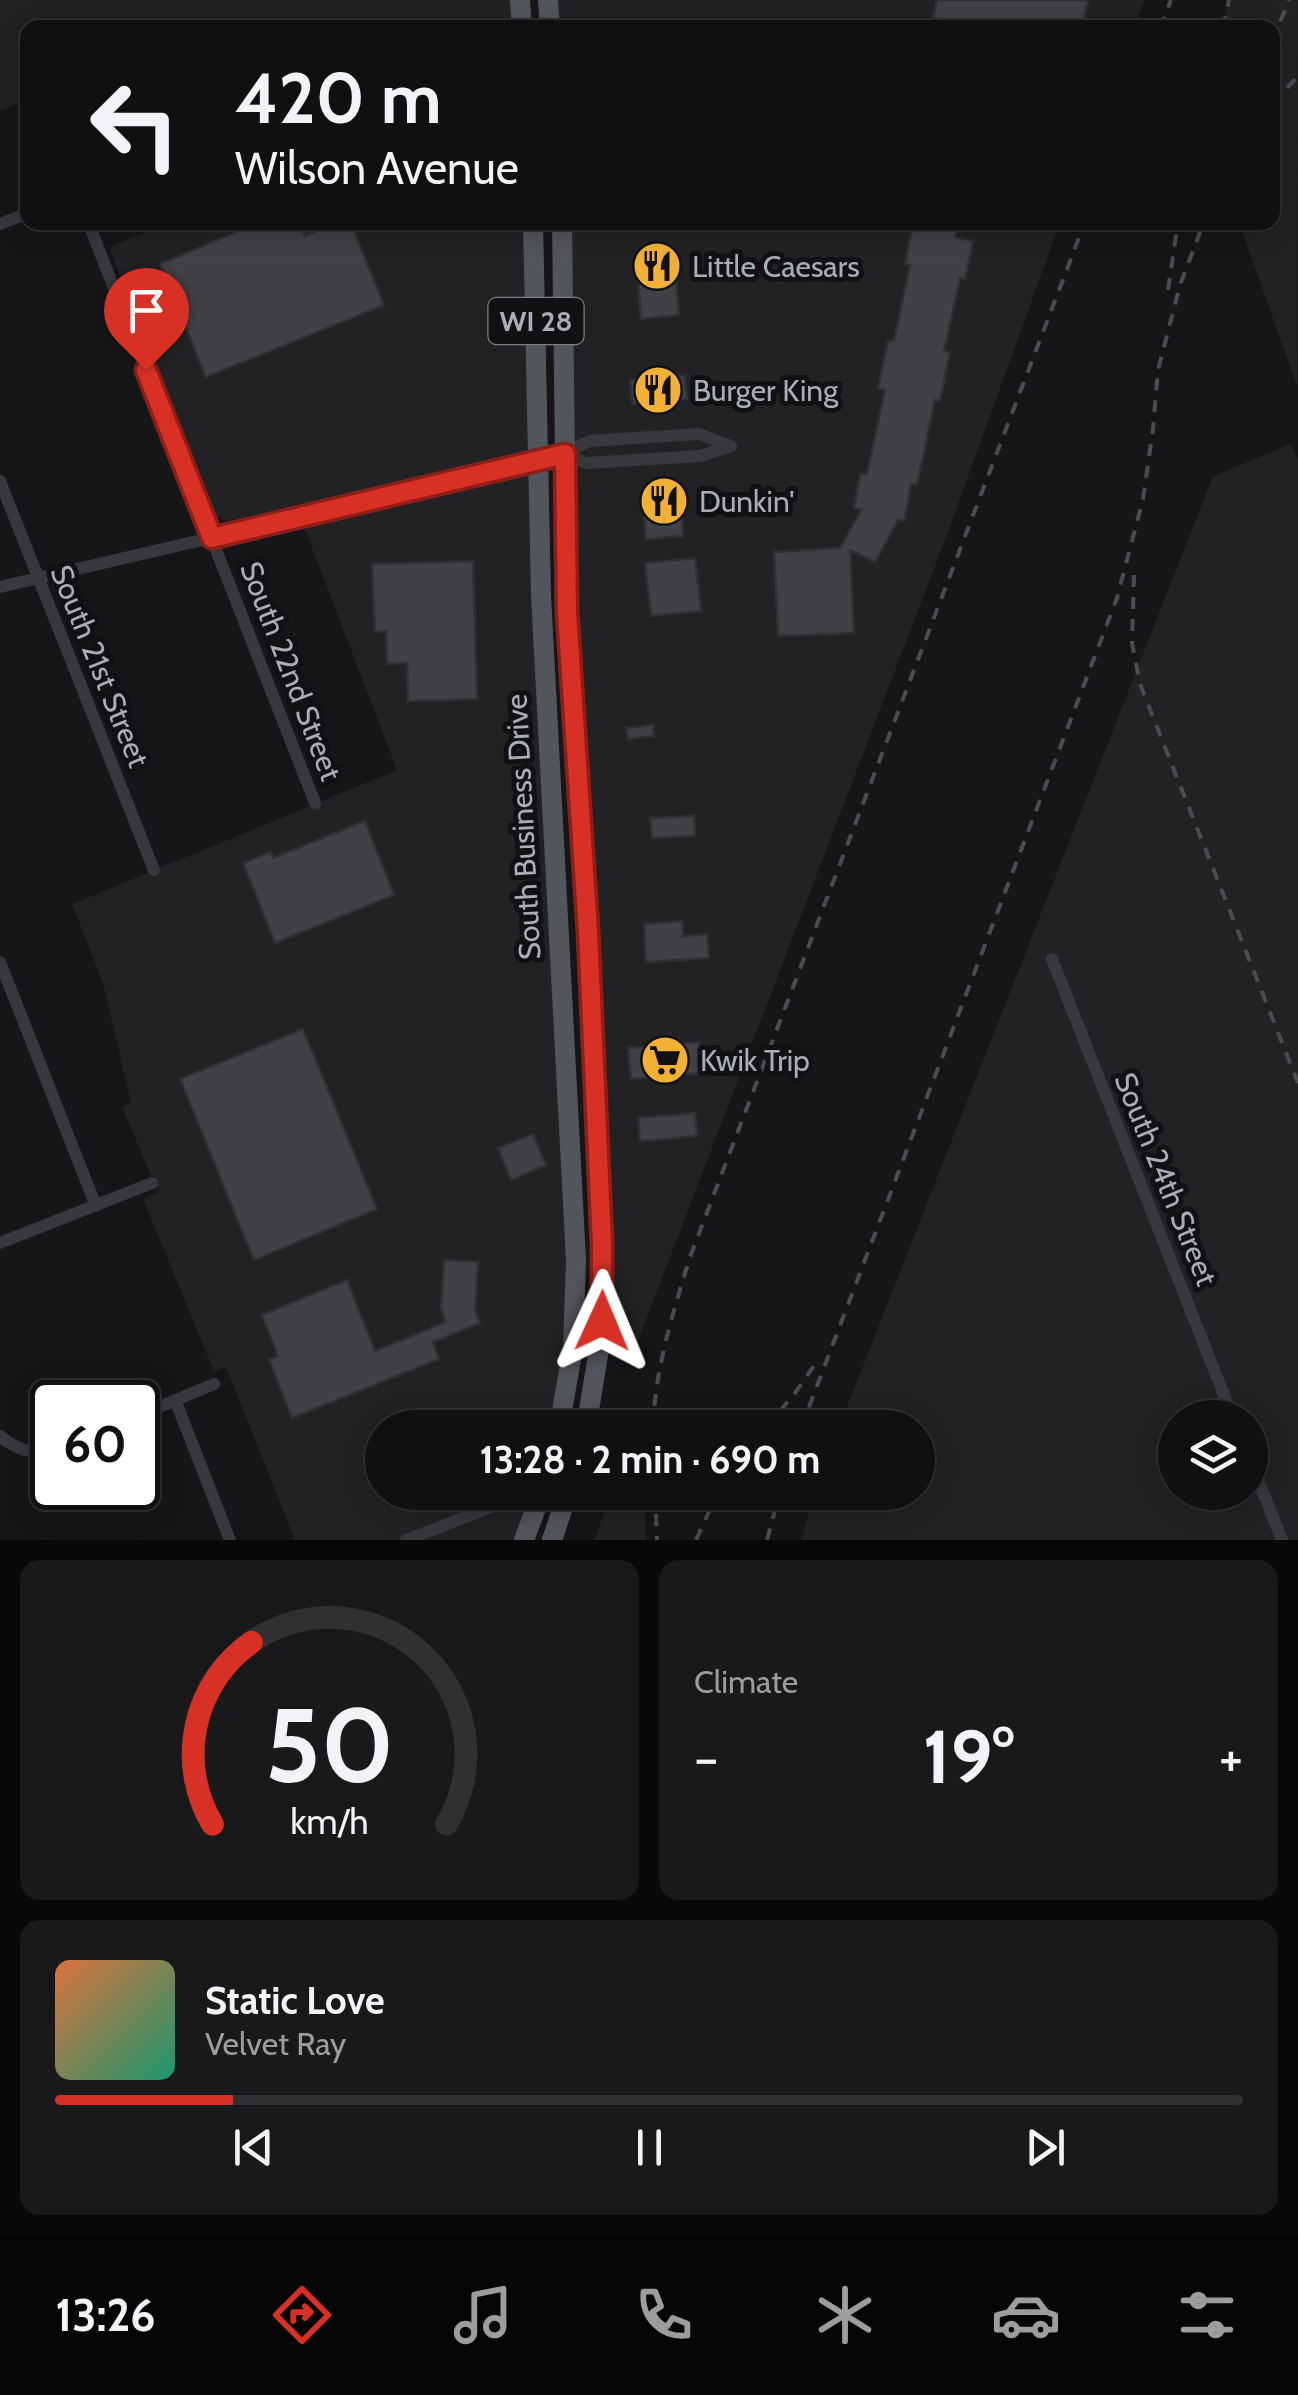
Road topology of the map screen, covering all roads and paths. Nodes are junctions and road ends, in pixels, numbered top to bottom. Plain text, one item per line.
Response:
1 (91, 230) edge
2 (534, 230) edge
3 (562, 230) edge
4 (565, 454) junction
5 (539, 461) junction
6 (0, 480) edge
7 (212, 538) junction
8 (38, 578) junction
9 (0, 587) edge
10 (315, 802) dead end
11 (154, 870) dead end
12 (1052, 959) dead end
13 (0, 962) edge
14 (152, 1184) dead end
15 (96, 1206) junction
16 (0, 1243) edge
17 (214, 1384) dead end
18 (175, 1400) junction
19 (1226, 1400) edge
20 (160, 1406) edge
21 (562, 1410) edge
22 (590, 1410) edge
23 (0, 1436) edge
24 (30, 1452) edge
25 (1268, 1505) edge
26 (482, 1510) edge
27 (535, 1510) edge
28 (563, 1510) edge
29 (230, 1540) edge
30 (406, 1540) edge
31 (524, 1540) edge
32 (552, 1540) edge
33 (1282, 1540) edge

1 - 7 street, South 22nd Street
2 - 5 main road, South Business Drive / WI 28
3 - 4 main road, South Business Drive / WI 28
4 - 4 street
4 - 5 street
4 - 22 main road, South Business Drive / WI 28
5 - 7 street
5 - 21 main road, South Business Drive / WI 28
6 - 8 street, South 21st Street
7 - 8 street
7 - 10 street, South 22nd Street
8 - 9 street
8 - 11 street, South 21st Street
12 - 19 street, South 24th Street
13 - 15 street
14 - 15 street
15 - 16 street
17 - 18 street
18 - 20 street
18 - 29 street
23 - 24 street
25 - 33 street
26 - 30 street
27 - 31 main road
28 - 32 main road

